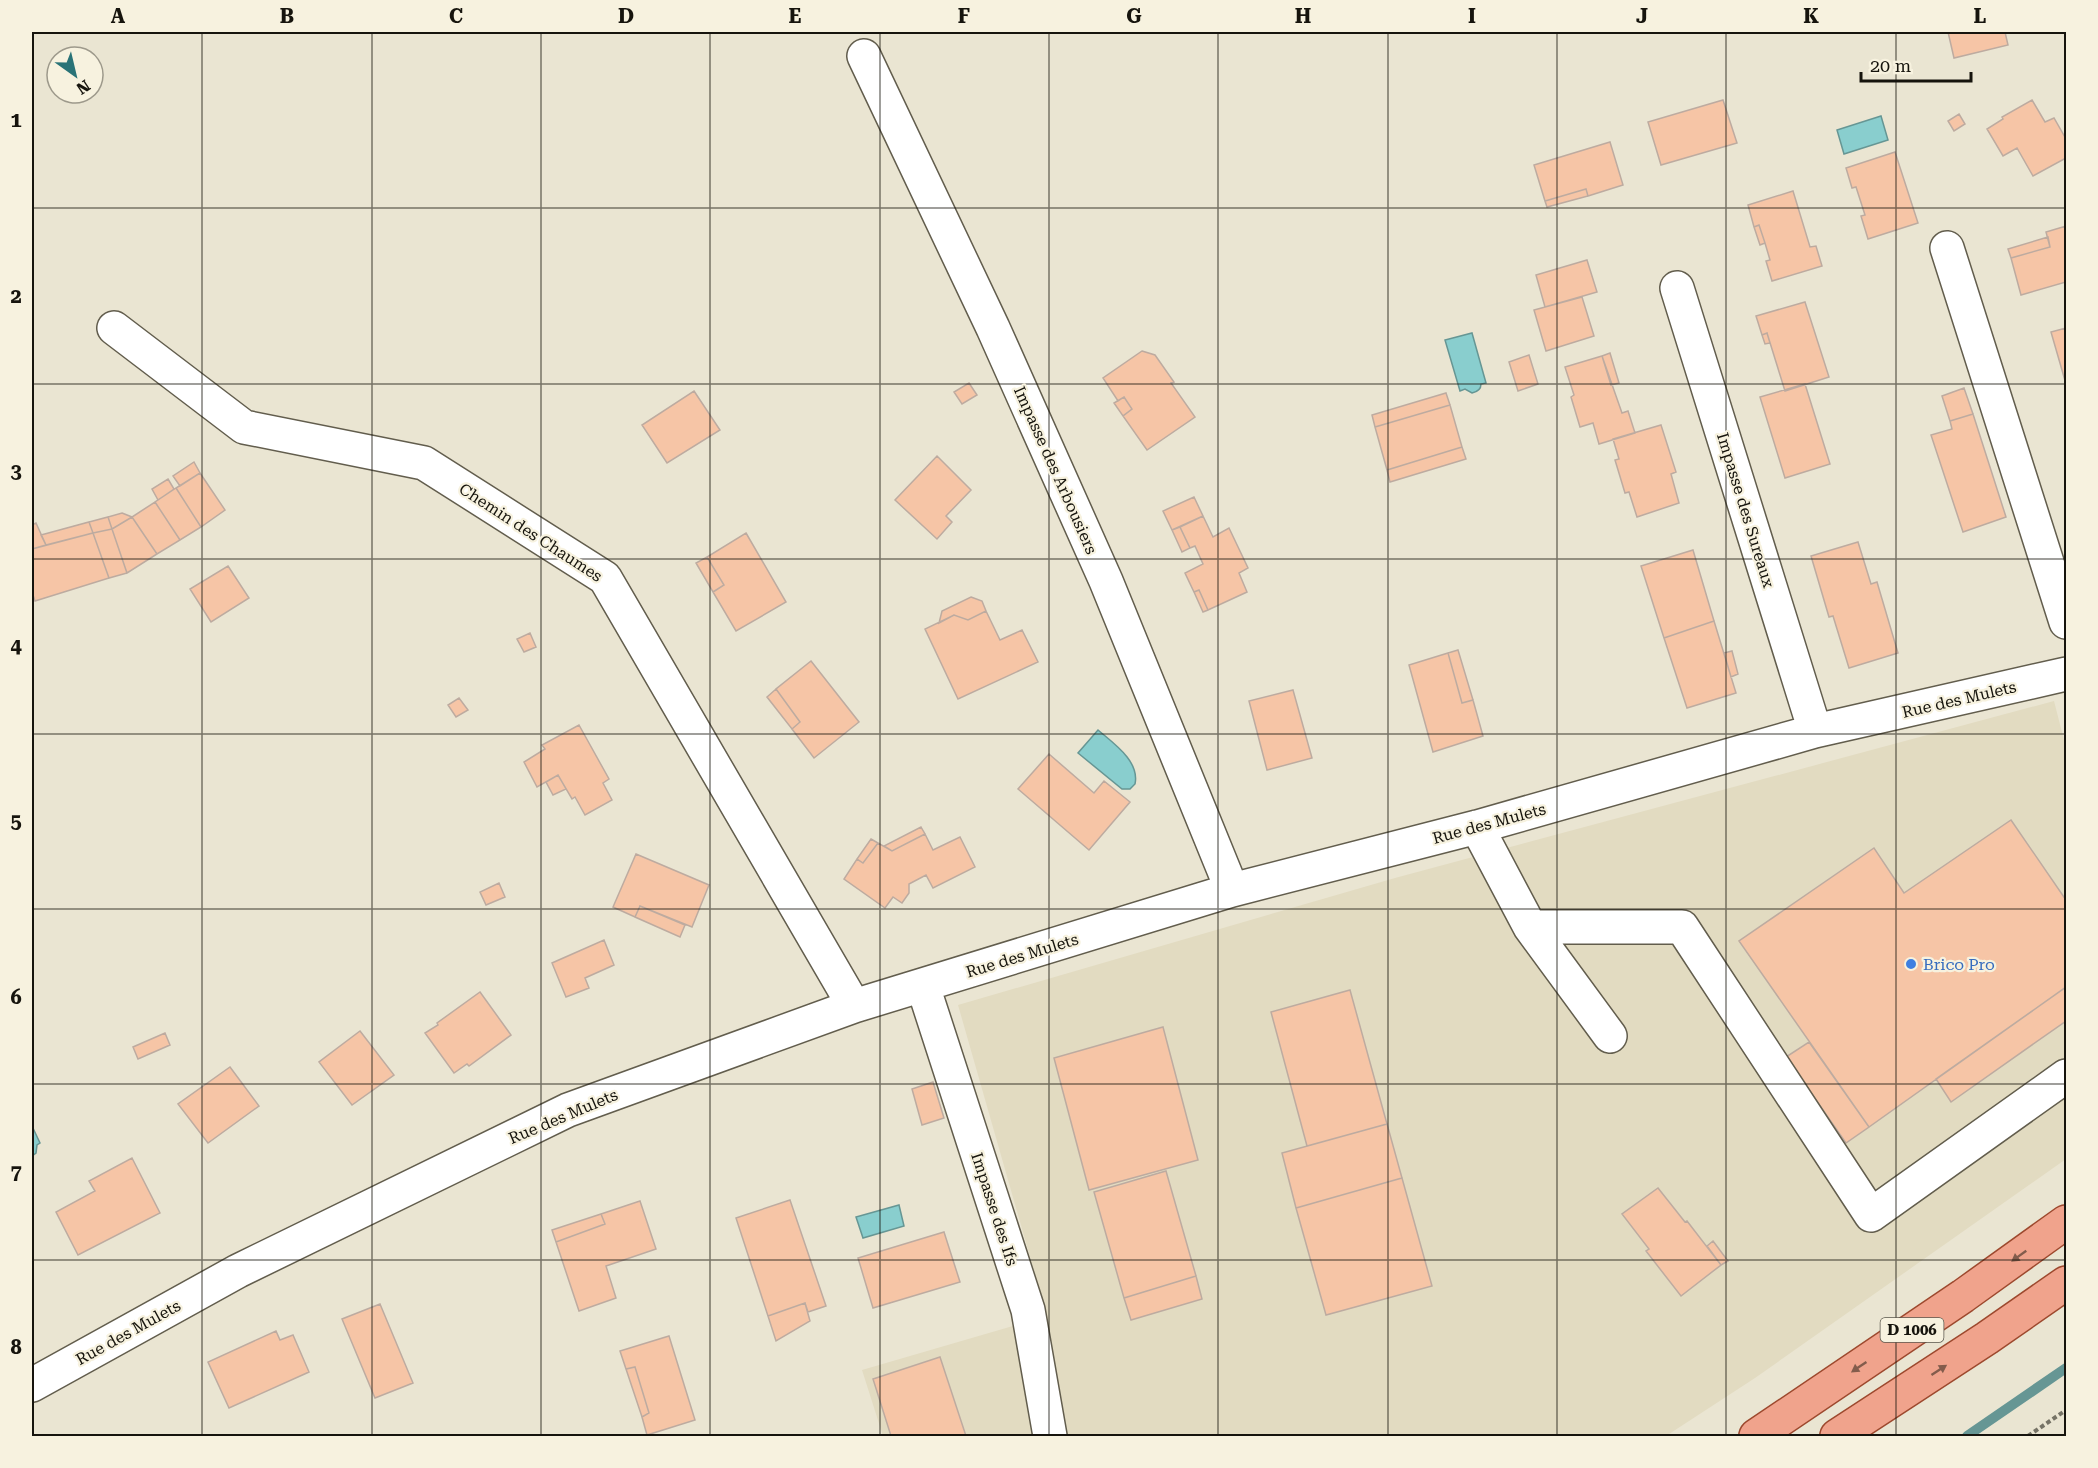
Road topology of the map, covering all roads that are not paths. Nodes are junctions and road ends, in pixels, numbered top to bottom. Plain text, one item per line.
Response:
1 (864, 56) dead end
2 (1947, 248) dead end
3 (1677, 288) dead end
4 (114, 328) dead end
5 (2067, 622) edge
6 (2067, 674) edge
7 (1815, 731) junction
8 (1477, 827) junction
9 (1232, 890) junction
10 (1530, 927) junction
11 (923, 986) junction
12 (854, 1006) junction
13 (1610, 1036) dead end
14 (2067, 1076) edge
15 (2067, 1222) edge
16 (2067, 1283) edge
17 (32, 1386) edge
18 (1050, 1437) edge
19 (1756, 1437) edge
20 (1837, 1437) edge

1 - 9 street, Impasse des Arbousiers
2 - 5 street
3 - 7 street, Impasse des Sureaux
4 - 12 street, Chemin des Chaumes
6 - 7 street, Rue des Mulets
7 - 8 street, Rue des Mulets
8 - 9 street, Rue des Mulets
8 - 10 street
9 - 11 street, Rue des Mulets
10 - 13 street
10 - 14 street
11 - 12 street, Rue des Mulets
11 - 18 street, Impasse des Ifs
12 - 17 street, Rue des Mulets
15 -> 19 main road, D 1006
20 -> 16 main road, D 1006

